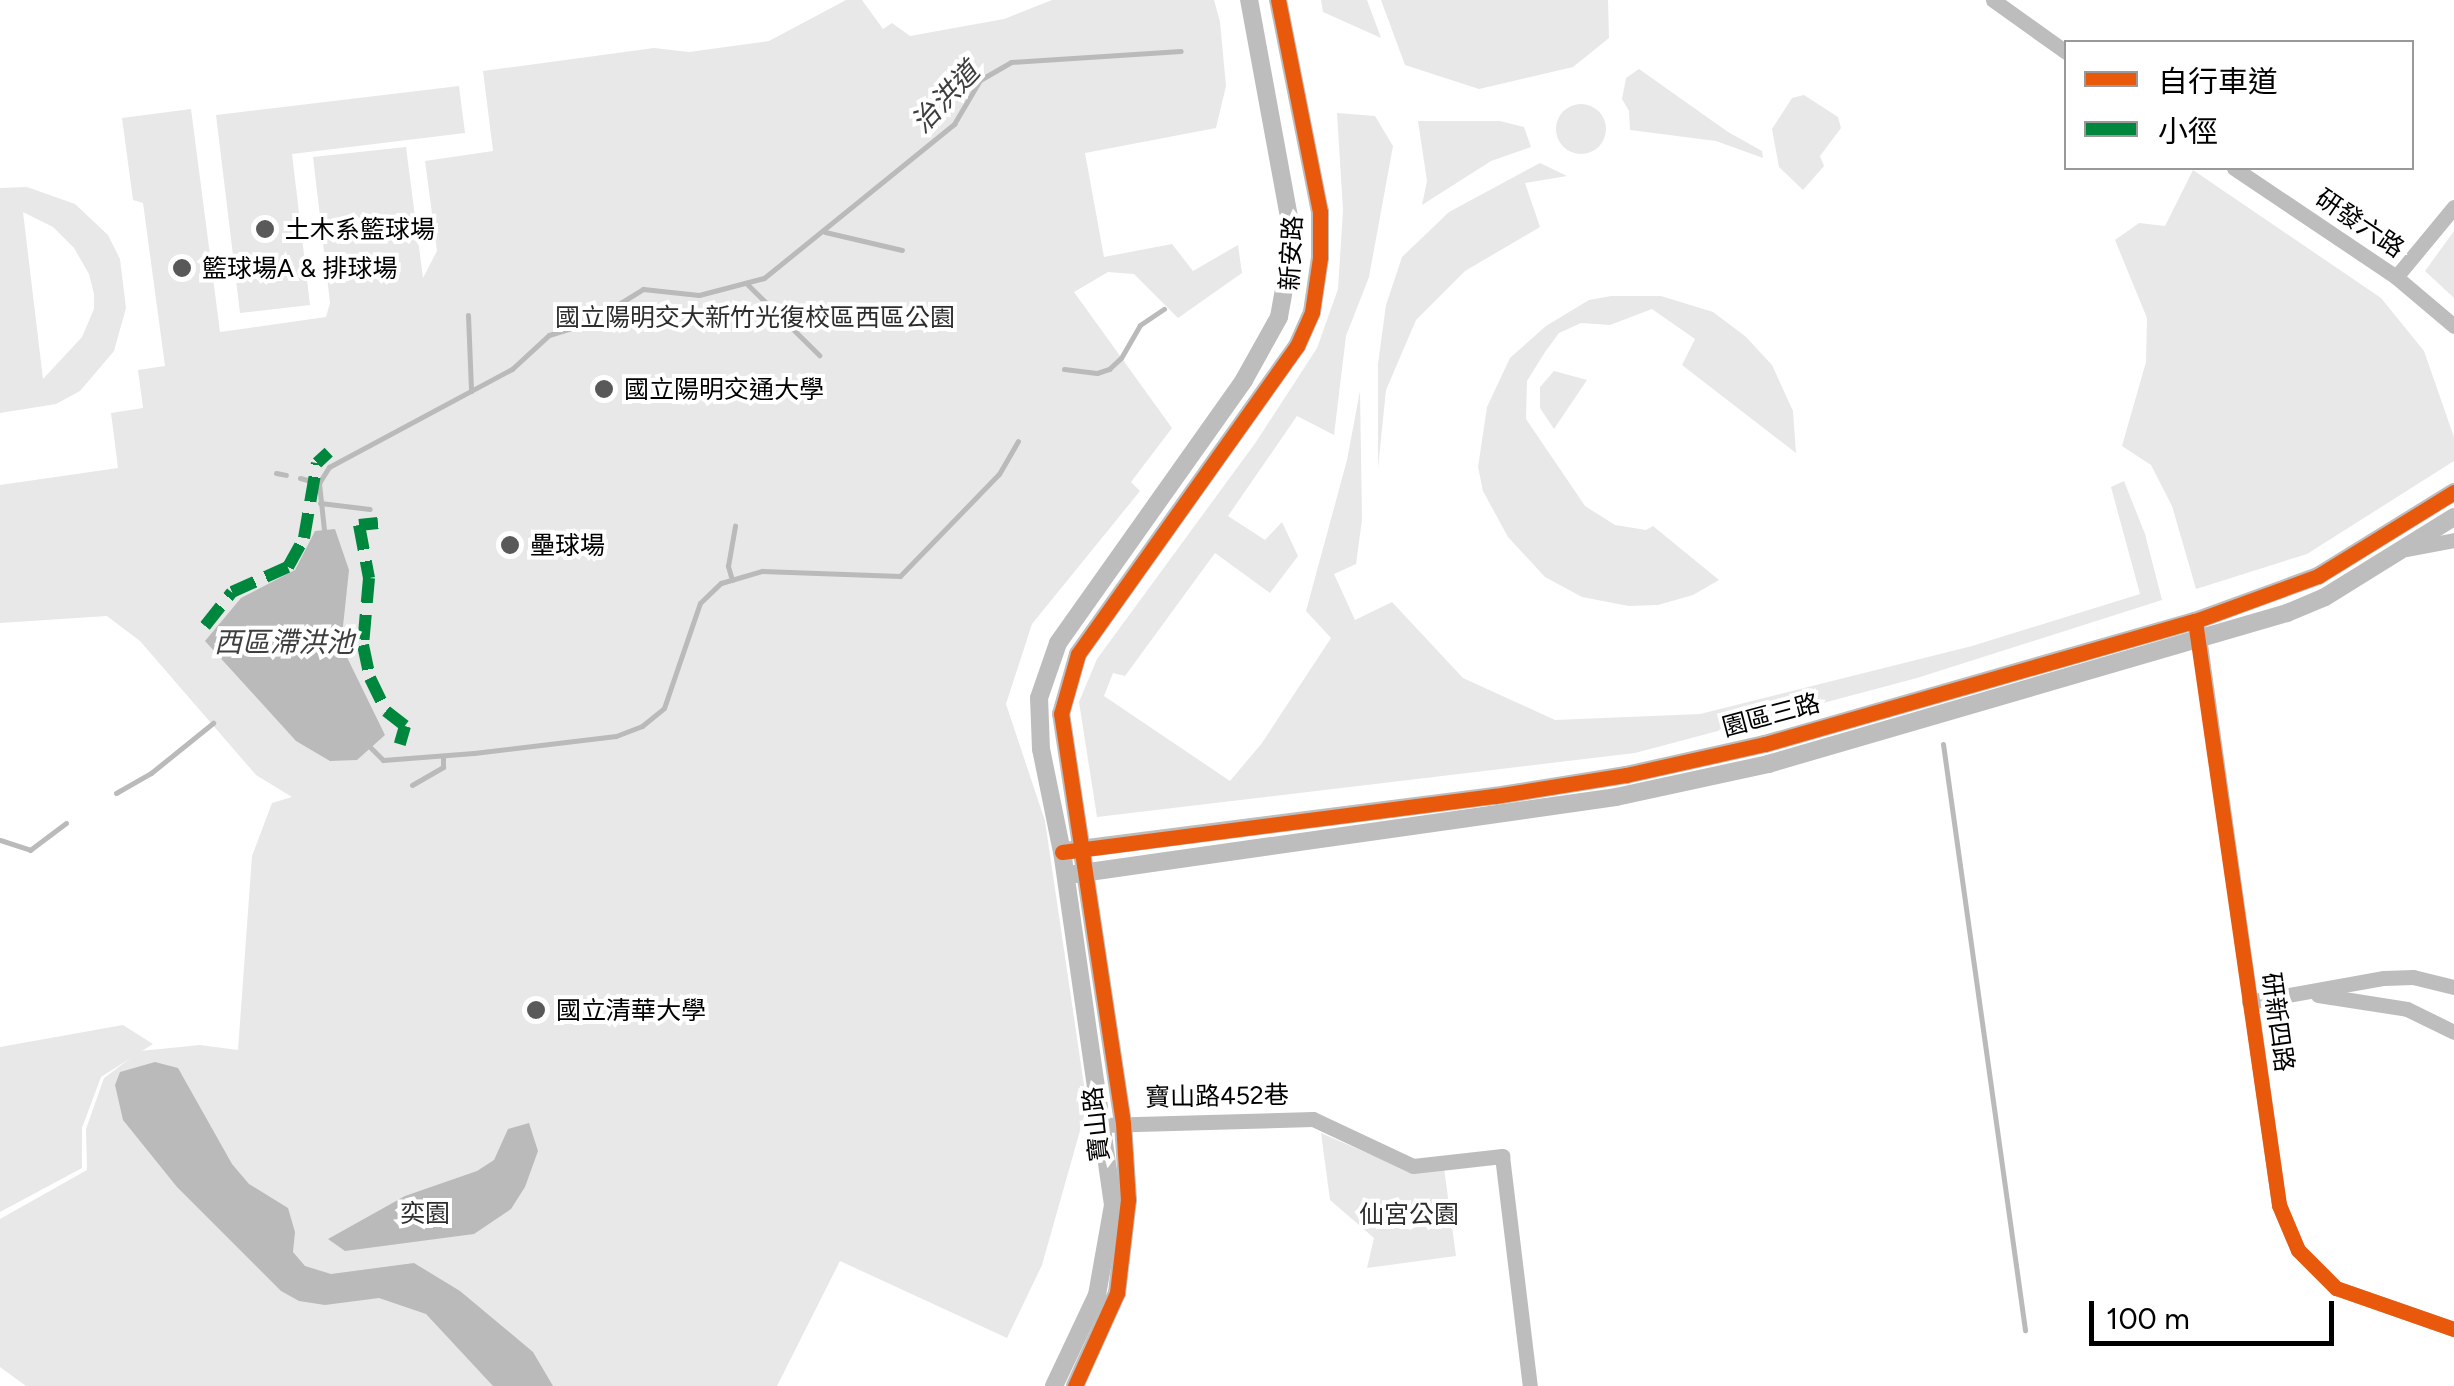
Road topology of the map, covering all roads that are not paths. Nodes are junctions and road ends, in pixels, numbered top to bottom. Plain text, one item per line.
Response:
1 (1249, 0) edge
2 (1278, 0) edge
3 (1993, 0) edge
4 (2064, 51) edge
5 (2237, 170) edge
6 (2454, 206) edge
7 (2396, 277) junction
8 (2454, 326) edge
9 (2454, 492) edge
10 (2454, 517) edge
11 (2454, 540) edge
12 (2402, 550) junction
13 (2198, 630) junction
14 (1081, 848) junction
15 (1062, 852) junction
16 (1085, 873) junction
17 (1065, 875) junction
18 (2454, 987) edge
19 (2309, 994) junction
20 (2249, 1002) junction
21 (2454, 1032) edge
22 (1123, 1123) junction
23 (1101, 1125) junction
24 (2454, 1330) edge
25 (1054, 1386) edge
26 (1074, 1386) edge
27 (1530, 1386) edge

1 - 15 street, 新安路
2 - 14 street, 新安路
3 - 4 street
5 - 7 street, 研發六路
6 - 7 street
7 - 8 street, 研發六路
9 - 13 street, 園區三路
10 - 12 street, 園區三路
11 - 12 street
12 - 13 street, 園區三路
13 - 14 street, 園區三路
13 - 16 street, 園區三路
13 - 20 street, 研新四路
14 - 15 street, 園區三路
14 - 16 street, 寶山路
15 - 17 street, 寶山路
16 - 17 street, 園區三路
16 - 22 street, 寶山路
17 - 23 street, 寶山路
18 - 19 street
19 - 20 street
19 - 21 street
20 - 24 street, 研新四路
22 - 23 street, 寶山路452巷
22 - 26 street, 寶山路
22 - 27 street, 寶山路452巷
23 - 25 street, 寶山路

